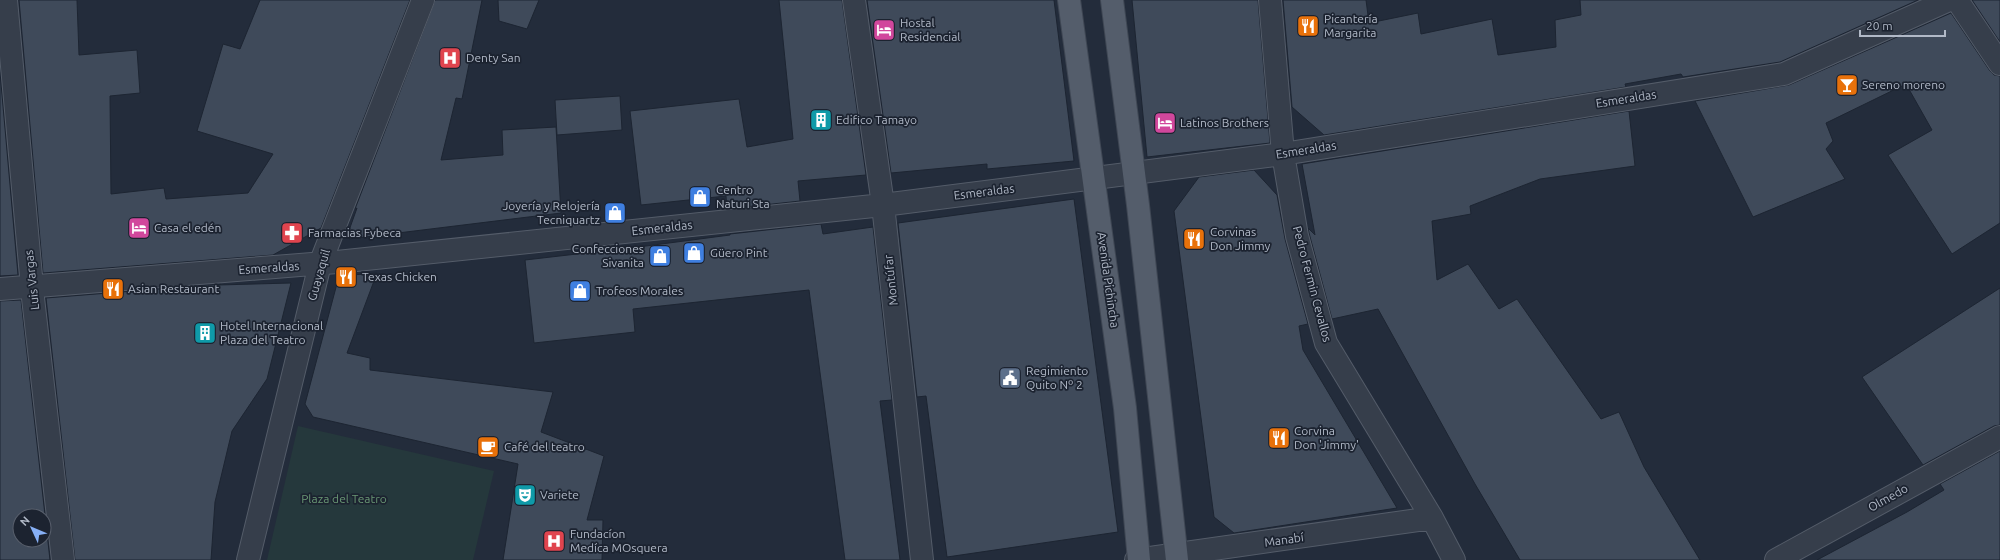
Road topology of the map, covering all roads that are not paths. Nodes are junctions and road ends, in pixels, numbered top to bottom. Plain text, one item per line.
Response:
1 (6, 0) edge
2 (422, 0) edge
3 (854, 0) edge
4 (1069, 0) edge
5 (1112, 0) edge
6 (1270, 0) edge
7 (1949, 0) edge
8 (1957, 0) edge
9 (2000, 64) edge
10 (1283, 154) junction
11 (1134, 173) junction
12 (1094, 178) junction
13 (883, 204) junction
14 (320, 264) junction
15 (32, 286) junction
16 (0, 290) edge
17 (2000, 437) edge
18 (1432, 518) junction
19 (1177, 557) edge
20 (63, 560) edge
21 (248, 560) edge
22 (922, 560) edge
23 (1138, 560) edge
24 (1454, 560) edge
25 (1776, 560) edge

1 - 15 street, Luis Vargas
2 - 14 street, Guayaquil
3 - 13 street, Montúfar
4 - 12 main road, Avenida Pichincha
5 - 11 main road
6 - 10 street, Pedro Fermin Cevallos
7 - 10 street, Esmeraldas
8 - 9 street
10 - 11 street, Esmeraldas
10 - 18 street, Pedro Fermin Cevallos
11 - 12 street, Esmeraldas
11 - 19 main road
12 - 13 street, Esmeraldas
12 - 23 main road, Avenida Pichincha
13 - 14 street, Esmeraldas
13 - 22 street, Montúfar
14 - 15 street, Esmeraldas
14 - 21 street, Guayaquil
15 - 16 street, Esmeraldas
15 - 20 street, Luis Vargas
17 - 25 street, Olmedo
18 - 19 street, Manabí
18 - 24 street, Pedro Fermin Cevallos
19 - 23 street, Manabí

